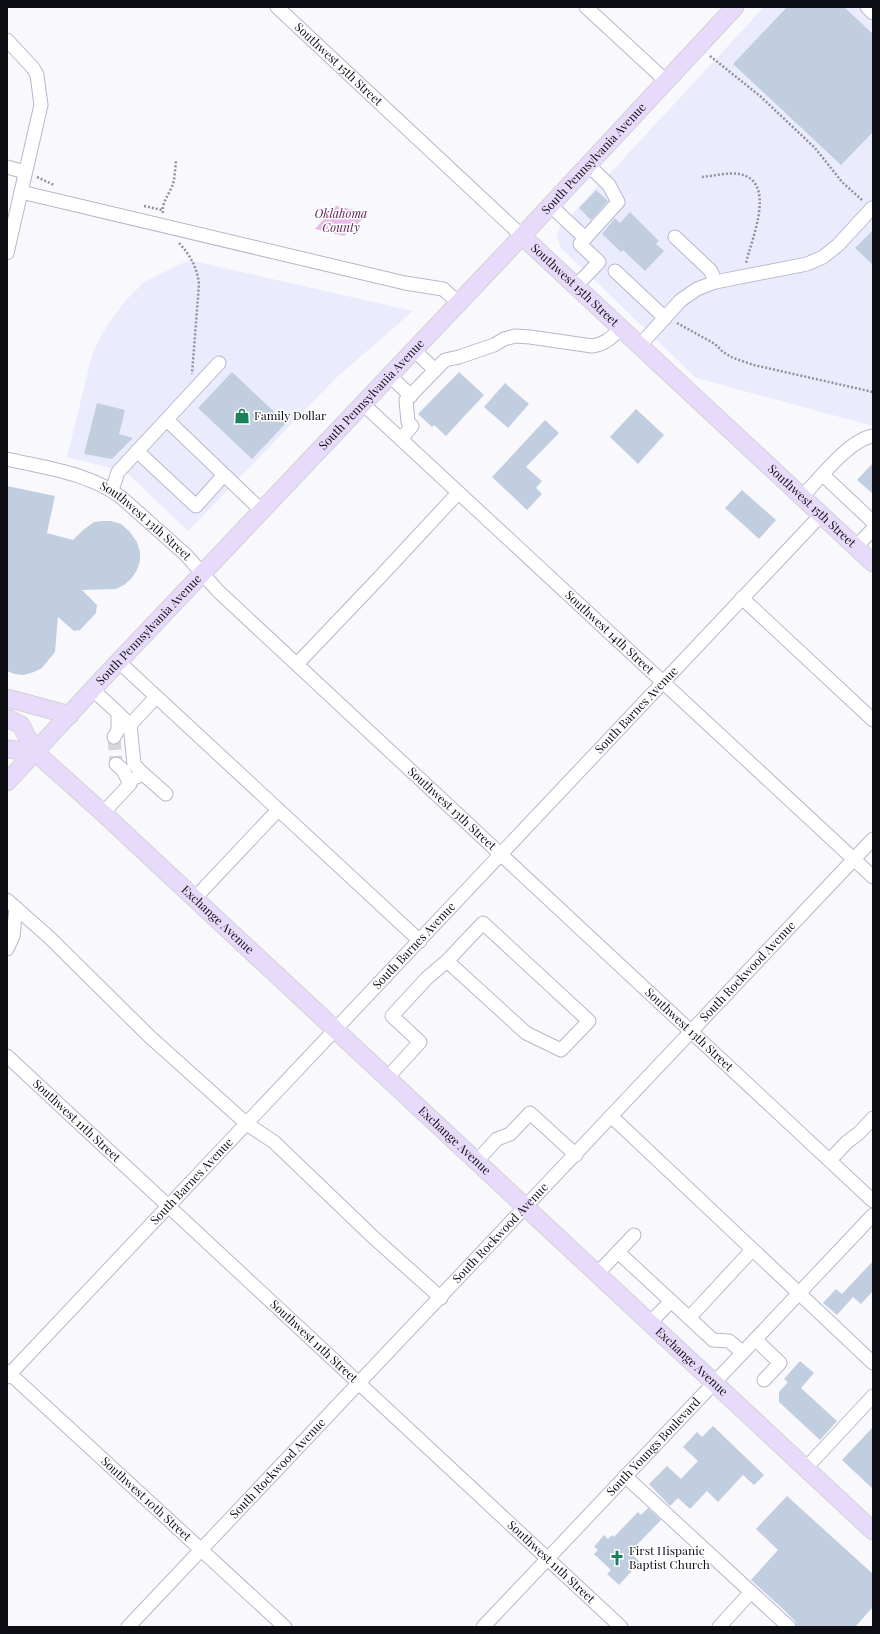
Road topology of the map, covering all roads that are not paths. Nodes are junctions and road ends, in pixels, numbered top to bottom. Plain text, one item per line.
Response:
1 (277, 7) edge
2 (586, 7) edge
3 (735, 7) edge
4 (867, 7) edge
5 (873, 13) edge
6 (7, 40) edge
7 (666, 82) junction
8 (588, 165) junction
9 (7, 167) edge
10 (25, 172) junction
11 (21, 192) junction
12 (550, 206) junction
13 (872, 208) road end
14 (522, 236) junction
15 (585, 238) junction
16 (675, 238) dead end
17 (7, 253) edge
18 (615, 271) dead end
19 (715, 282) junction
20 (576, 286) junction
21 (459, 303) junction
22 (665, 318) junction
23 (621, 328) junction
24 (640, 345) junction
25 (414, 350) junction
26 (219, 363) dead end
27 (435, 370) junction
28 (390, 376) junction
29 (411, 396) junction
30 (363, 404) junction
31 (167, 420) junction
32 (873, 436) edge
33 (401, 439) junction
34 (137, 451) junction
35 (7, 459) edge
36 (224, 475) junction
37 (823, 475) junction
38 (112, 490) junction
39 (458, 493) junction
40 (802, 497) junction
41 (262, 511) junction
42 (821, 515) junction
43 (873, 522) edge
44 (873, 529) edge
45 (856, 547) junction
46 (873, 563) edge
47 (203, 573) junction
48 (742, 598) junction
49 (119, 662) junction
50 (297, 664) junction
51 (662, 683) junction
52 (92, 690) junction
53 (156, 697) junction
54 (7, 698) edge
55 (70, 714) junction
56 (7, 718) edge
57 (873, 720) edge
58 (121, 733) junction
59 (7, 749) edge
60 (35, 752) junction
61 (121, 766) tunnel mouth
62 (141, 772) junction
63 (7, 782) edge
64 (130, 784) junction
65 (166, 794) dead end
66 (278, 810) junction
67 (103, 813) junction
68 (873, 839) edge
69 (501, 854) junction
70 (854, 860) junction
71 (873, 878) edge
72 (194, 899) junction
73 (12, 904) edge
74 (420, 941) junction
75 (7, 949) edge
76 (448, 961) junction
77 (336, 1031) junction
78 (691, 1031) junction
79 (7, 1056) edge
80 (386, 1078) junction
81 (611, 1116) junction
82 (873, 1118) edge
83 (247, 1124) junction
84 (576, 1155) junction
85 (830, 1160) junction
86 (476, 1162) junction
87 (873, 1201) edge
88 (169, 1206) junction
89 (526, 1208) junction
90 (873, 1215) edge
91 (634, 1235) dead end
92 (752, 1250) junction
93 (618, 1252) junction
94 (597, 1274) junction
95 (798, 1293) junction
96 (441, 1298) junction
97 (671, 1301) junction
98 (689, 1318) junction
99 (650, 1323) junction
100 (754, 1339) junction
101 (742, 1352) junction
102 (873, 1363) edge
103 (8, 1374) edge
104 (764, 1380) dead end
105 (713, 1382) junction
106 (360, 1384) junction
107 (873, 1396) edge
108 (806, 1468) junction
109 (626, 1476) junction
110 (873, 1531) edge
111 (202, 1550) junction
112 (548, 1559) junction
113 (751, 1592) junction
114 (128, 1627) edge
115 (285, 1627) edge
116 (482, 1627) edge
117 (621, 1627) edge
118 (719, 1627) edge
119 (789, 1627) edge

1 - 14 street, Southwest 15th Street
2 - 7 street
3 - 7 main road, South Pennsylvania Avenue
4 - 5 street
6 - 10 street
7 - 8 main road, South Pennsylvania Avenue
8 - 12 main road, South Pennsylvania Avenue
8 - 15 street
9 - 10 street
10 - 11 street
11 - 17 street
11 - 21 street
12 - 14 main road, South Pennsylvania Avenue
12 - 15 street
13 - 19 street
14 - 20 main road, Southwest 15th Street
14 - 21 main road, South Pennsylvania Avenue
15 - 20 street
16 - 19 street
18 - 22 street
19 - 22 street
20 - 23 main road, Southwest 15th Street
21 - 25 main road, South Pennsylvania Avenue
22 - 24 street
23 - 24 main road, Southwest 15th Street
23 - 27 street
24 - 40 main road, Southwest 15th Street
25 - 27 street
25 - 28 main road, South Pennsylvania Avenue
26 - 31 street
27 - 29 street
28 - 29 street
28 - 30 main road, South Pennsylvania Avenue
29 - 33 street
30 - 33 street, Southwest 14th Street
30 - 41 main road, South Pennsylvania Avenue
31 - 34 street
31 - 36 street
32 - 37 street
33 - 39 street, Southwest 14th Street
34 - 36 street
34 - 38 street
35 - 38 street, Southwest 13th Street
36 - 41 street
37 - 40 street
37 - 43 street
38 - 47 street, Southwest 13th Street
39 - 50 street
39 - 51 street, Southwest 14th Street
40 - 42 main road, Southwest 15th Street
41 - 47 main road, South Pennsylvania Avenue
42 - 45 main road, Southwest 15th Street
42 - 48 street, South Barnes Avenue
44 - 45 street
45 - 46 main road, Southwest 15th Street
47 - 49 main road, South Pennsylvania Avenue
47 - 50 street, Southwest 13th Street
48 - 51 street, South Barnes Avenue
48 - 57 street
49 - 52 main road, South Pennsylvania Avenue
49 - 53 street
50 - 69 street, Southwest 13th Street
51 - 69 street, South Barnes Avenue
51 - 70 street, Southwest 14th Street
52 - 55 main road, South Pennsylvania Avenue
52 - 58 street
53 - 58 street
53 - 66 street
54 - 55 main road
55 - 60 main road, South Pennsylvania Avenue
56 - 60 main road, Exchange Avenue
58 - 62 street
59 - 60 main road
60 - 63 main road, South Pennsylvania Avenue
60 - 67 main road, Exchange Avenue
61 - 64 street
62 - 64 street
62 - 65 street
64 - 67 street
66 - 72 street
66 - 74 street
67 - 72 main road, Exchange Avenue
68 - 70 street, South Rockwood Avenue
69 - 74 street, South Barnes Avenue
69 - 78 street, Southwest 13th Street
70 - 71 street, Southwest 14th Street
70 - 78 street, South Rockwood Avenue
72 - 77 main road, Exchange Avenue
73 - 75 street
73 - 83 street
74 - 77 street, South Barnes Avenue
76 - 76 street
76 - 80 street
77 - 80 main road, Exchange Avenue
77 - 83 street, South Barnes Avenue
78 - 81 street, South Rockwood Avenue
78 - 85 street, Southwest 13th Street
79 - 88 street, Southwest 11th Street
80 - 86 main road, Exchange Avenue
81 - 84 street, South Rockwood Avenue
81 - 92 street
82 - 85 street
83 - 88 street, South Barnes Avenue
83 - 96 street
84 - 86 street
84 - 89 street, South Rockwood Avenue
85 - 87 street, Southwest 13th Street
86 - 89 main road, Exchange Avenue
88 - 103 street, South Barnes Avenue
88 - 106 street, Southwest 11th Street
89 - 94 main road, Exchange Avenue
89 - 96 street, South Rockwood Avenue
90 - 95 street, South Youngs Boulevard
91 - 93 street
92 - 95 street
92 - 98 street
93 - 94 street
93 - 97 street
94 - 99 main road, Exchange Avenue
95 - 100 street, South Youngs Boulevard
95 - 102 street
96 - 106 street, South Rockwood Avenue
97 - 98 street
97 - 99 street
98 - 101 street
99 - 105 main road, Exchange Avenue
100 - 101 street, South Youngs Boulevard
100 - 104 street
101 - 105 street, South Youngs Boulevard
103 - 111 street, Southwest 10th Street
105 - 108 main road, Exchange Avenue
105 - 109 street, South Youngs Boulevard
106 - 111 street, South Rockwood Avenue
106 - 112 street, Southwest 11th Street
107 - 108 street
108 - 110 main road, Exchange Avenue
109 - 112 street, South Youngs Boulevard
109 - 113 street
111 - 114 street, South Rockwood Avenue
111 - 115 street, Southwest 10th Street
112 - 116 street, South Youngs Boulevard
112 - 117 street, Southwest 11th Street
113 - 118 street
113 - 119 street

